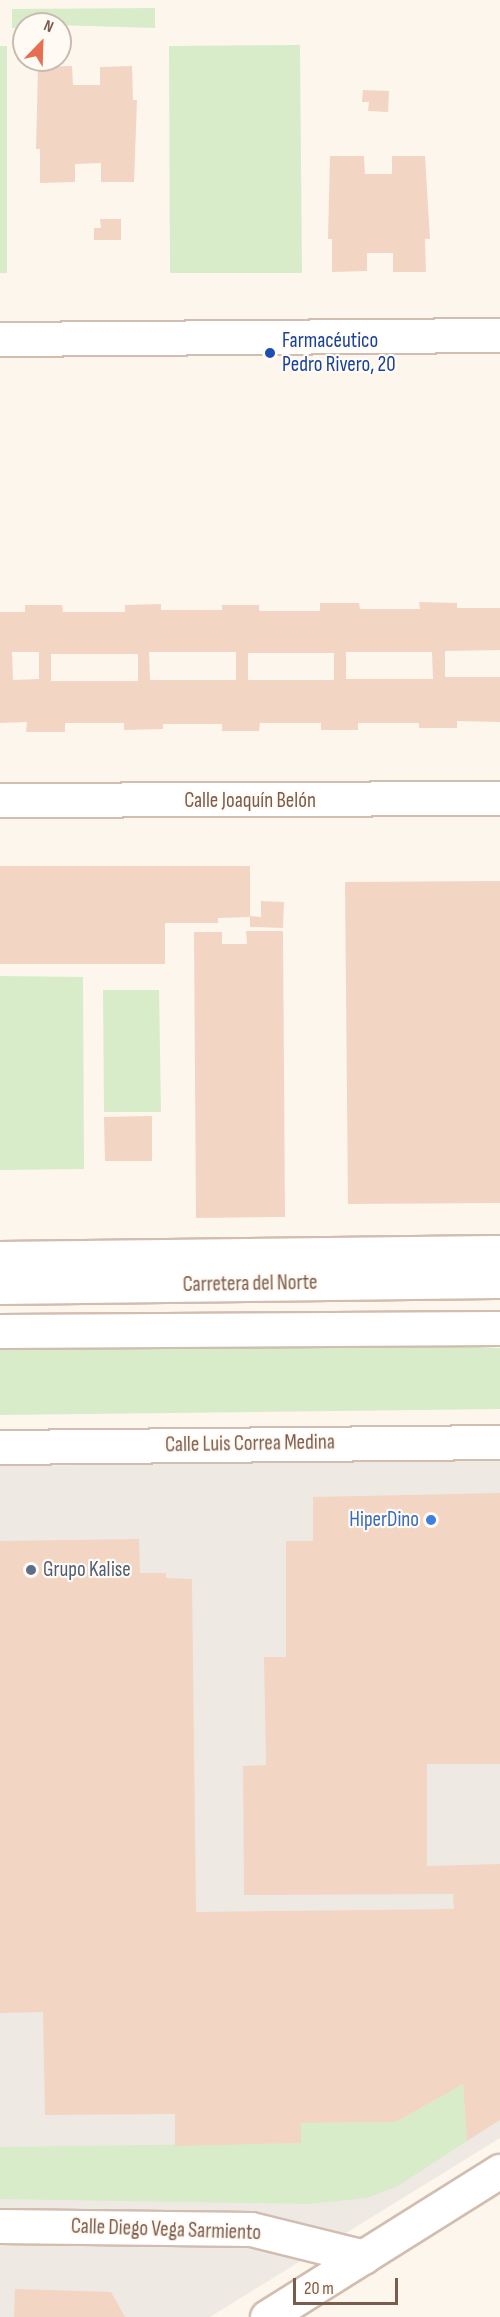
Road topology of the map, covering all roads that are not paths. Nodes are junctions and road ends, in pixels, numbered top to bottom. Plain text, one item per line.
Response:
1 (500, 335) edge
2 (0, 339) edge
3 (500, 798) edge
4 (0, 800) edge
5 (500, 1252) edge
6 (0, 1258) edge
7 (500, 1281) edge
8 (0, 1287) edge
9 (500, 1328) edge
10 (0, 1331) edge
11 (500, 1442) edge
12 (0, 1447) edge
13 (500, 2171) edge
14 (0, 2226) edge
15 (364, 2257) junction
16 (267, 2317) edge

1 - 2 street
3 - 4 street, Calle Joaquín Belón
5 - 6 street, Carretera del Norte
7 - 8 street, Carretera del Norte
9 - 10 street
11 - 12 street, Calle Luis Correa Medina
13 - 15 street
14 - 15 street, Calle Diego Vega Sarmiento
15 - 16 street

